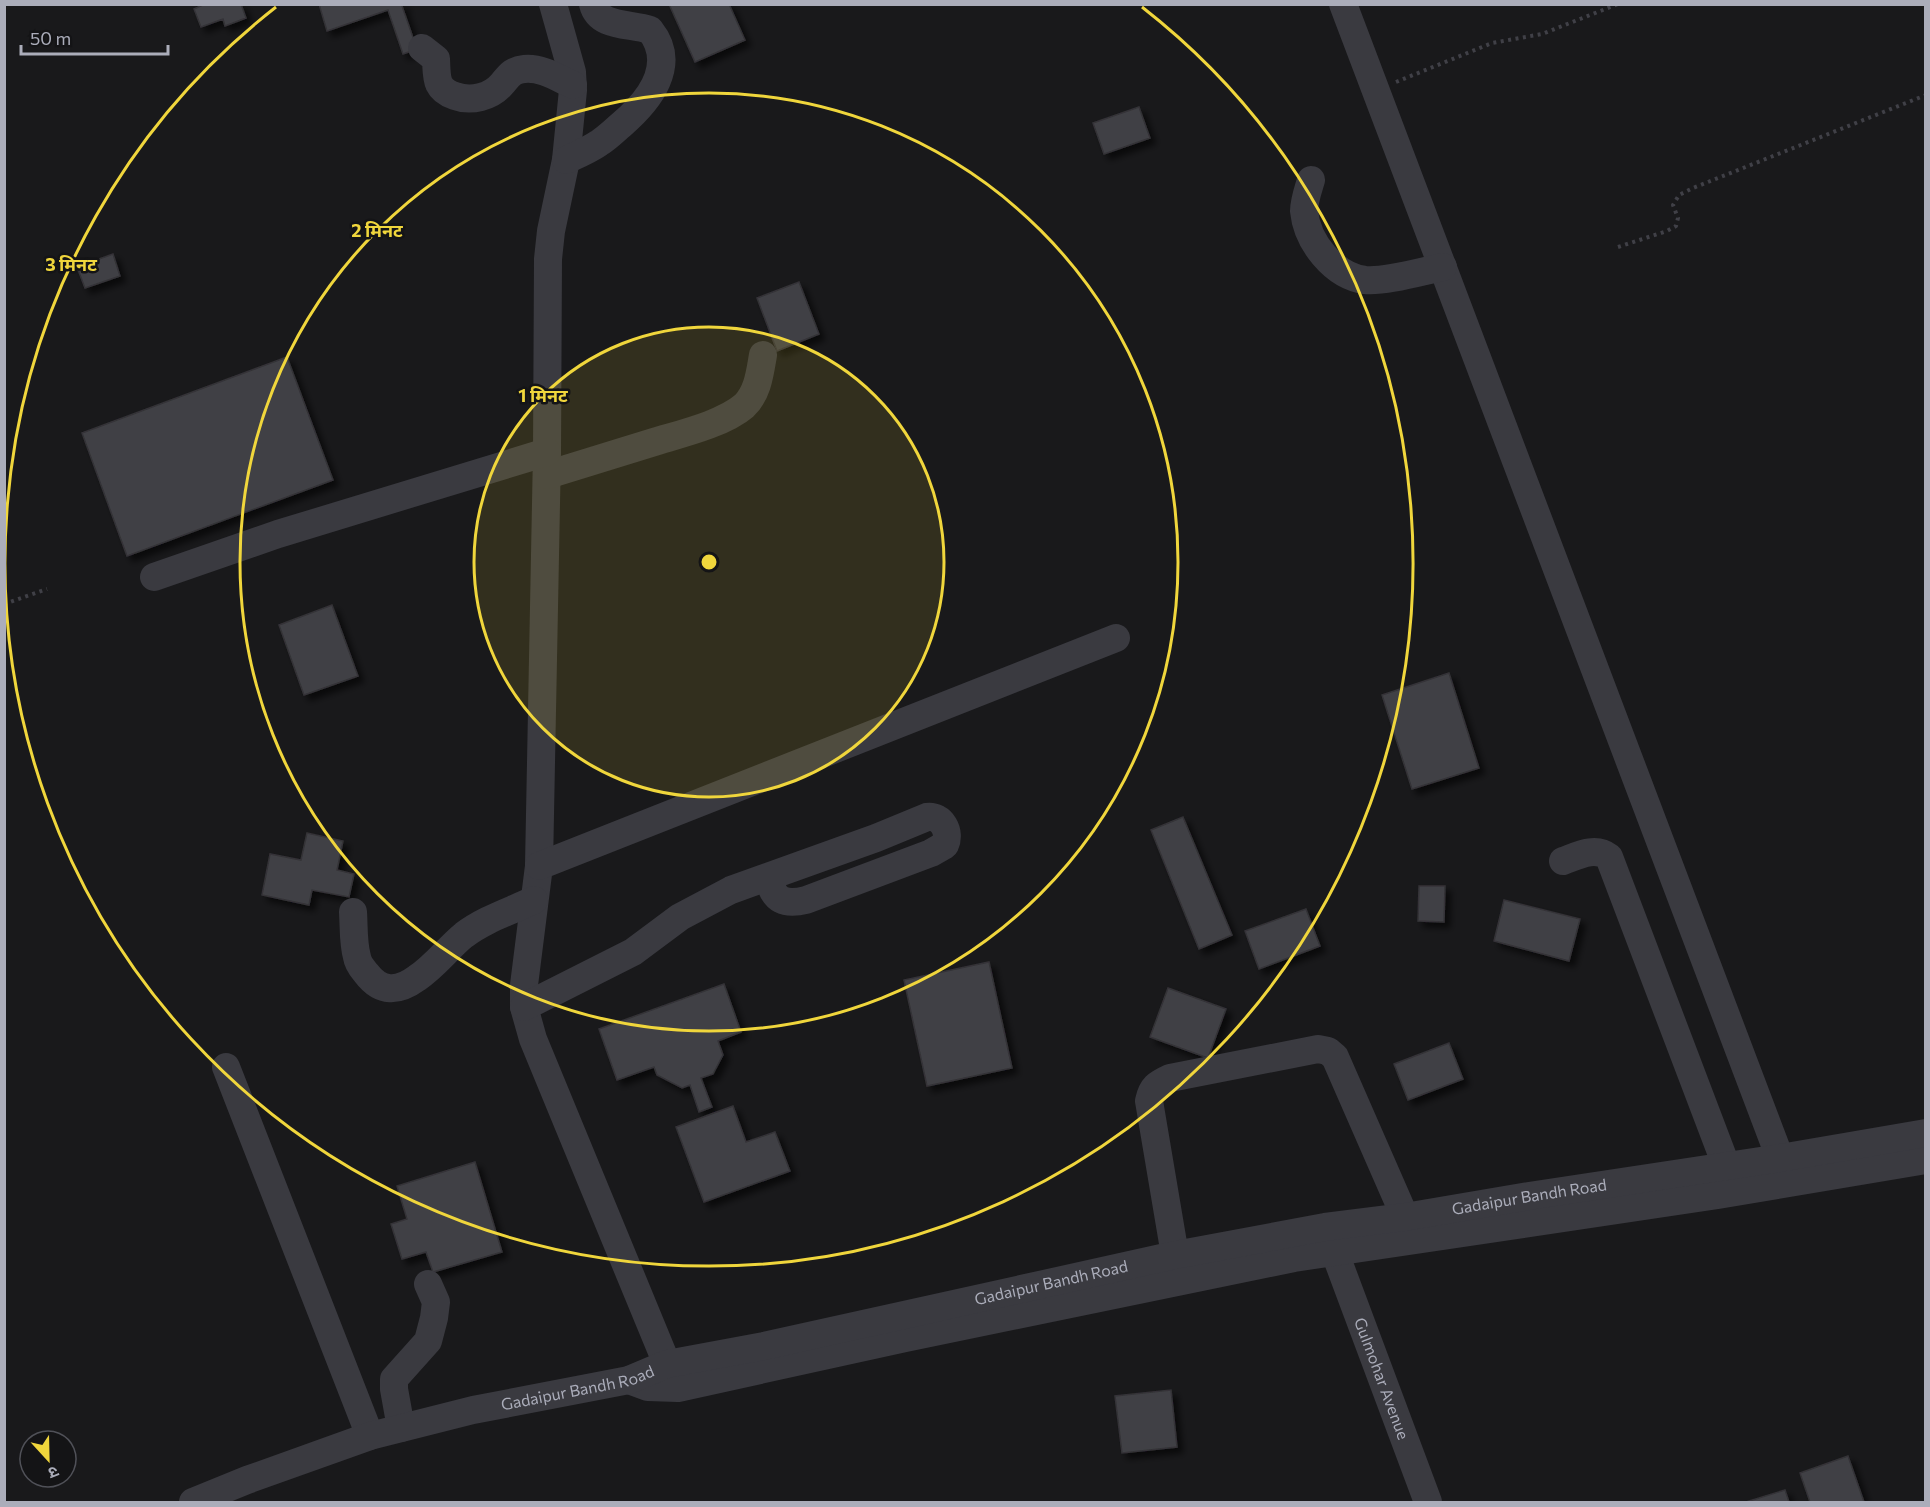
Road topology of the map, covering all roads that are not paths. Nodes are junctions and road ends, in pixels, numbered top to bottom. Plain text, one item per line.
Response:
1 (553, 4) edge
2 (593, 4) edge
3 (1342, 4) edge
4 (422, 48) dead end
5 (573, 85) junction
6 (566, 160) junction
7 (1311, 180) dead end
8 (1443, 267) junction
9 (763, 355) dead end
10 (547, 463) junction
11 (154, 577) dead end
12 (1116, 638) dead end
13 (1563, 861) dead end
14 (539, 866) junction
15 (769, 878) junction
16 (534, 900) junction
17 (352, 912) dead end
18 (524, 1007) junction
19 (226, 1067) dead end
20 (1926, 1133) edge
21 (1780, 1158) junction
22 (1926, 1160) edge
23 (1726, 1165) junction
24 (1405, 1217) junction
25 (1335, 1252) junction
26 (1175, 1255) junction
27 (428, 1284) dead end
28 (667, 1364) junction
29 (629, 1380) junction
30 (401, 1428) junction
31 (370, 1436) junction
32 (192, 1503) edge
33 (1428, 1503) edge

1 - 5 street
2 - 6 street
3 - 8 street
4 - 5 street
5 - 6 street
6 - 10 street
7 - 8 street
8 - 21 street
9 - 10 street
10 - 11 street
10 - 14 street
12 - 14 street
13 - 23 street
14 - 16 street
15 - 15 street
15 - 18 street
16 - 17 street
16 - 18 street
18 - 28 street
19 - 31 street
20 - 21 street, Gadaipur Bandh Road
21 - 23 street, Gadaipur Bandh Road
22 - 25 street
23 - 24 street, Gadaipur Bandh Road
24 - 26 street, Gadaipur Bandh Road
24 - 26 street
25 - 29 street
25 - 33 street, Gulmohar Avenue
26 - 28 street, Gadaipur Bandh Road
27 - 30 street
28 - 29 street, Gadaipur Bandh Road
29 - 30 street, Gadaipur Bandh Road
30 - 31 street, Gadaipur Bandh Road
31 - 32 street, Gadaipur Bandh Road

